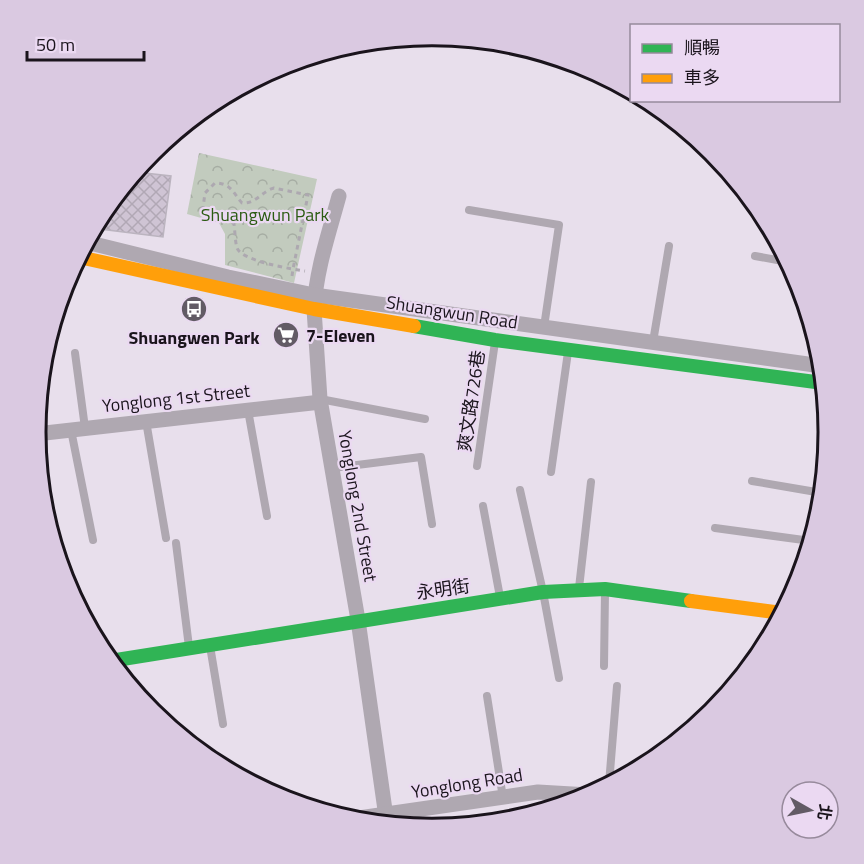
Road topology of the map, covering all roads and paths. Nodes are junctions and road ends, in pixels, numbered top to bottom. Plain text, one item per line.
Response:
1 (339, 196) dead end
2 (469, 210) dead end
3 (95, 244) edge
4 (669, 246) dead end
5 (755, 256) dead end
6 (87, 259) edge
7 (778, 260) edge
8 (293, 269) joint
9 (314, 302) junction
10 (544, 327) junction
11 (495, 340) junction
12 (653, 342) junction
13 (568, 348) junction
14 (75, 353) dead end
15 (811, 364) edge
16 (814, 381) edge
17 (320, 400) junction
18 (248, 410) junction
19 (425, 419) dead end
20 (146, 421) junction
21 (78, 429) junction
22 (46, 433) edge
23 (477, 466) dead end
24 (333, 468) junction
25 (551, 472) dead end
26 (752, 481) dead end
27 (591, 482) dead end
28 (520, 490) dead end
29 (812, 492) edge
30 (483, 506) dead end
31 (267, 516) dead end
32 (432, 524) dead end
33 (715, 528) dead end
34 (166, 538) dead end
35 (93, 540) dead end
36 (802, 540) edge
37 (176, 543) dead end
38 (605, 589) junction
39 (579, 590) junction
40 (543, 592) junction
41 (501, 599) junction
42 (773, 612) edge
43 (358, 620) junction
44 (210, 645) junction
45 (189, 648) junction
46 (120, 659) edge
47 (604, 666) dead end
48 (559, 678) dead end
49 (617, 686) dead end
50 (487, 696) dead end
51 (223, 724) dead end
52 (610, 774) edge
53 (565, 794) edge
54 (503, 798) junction
55 (386, 815) edge
56 (402, 816) edge

1 - 9 street, Yonglong 2nd Street
2 - 10 lane
3 - 9 street, Shuangwun Road
4 - 12 lane
5 - 7 lane
6 - 9 street, Shuangwun Road
8 - 8 path
9 - 10 street, Shuangwun Road
9 - 11 street, Shuangwun Road
9 - 17 street, Yonglong 2nd Street
10 - 12 street, Shuangwun Road
11 - 13 street, Shuangwun Road
11 - 23 lane, 爽文路726巷
12 - 15 street, Shuangwun Road
13 - 16 street, Shuangwun Road
13 - 25 lane
14 - 21 lane
17 - 18 street, Yonglong 1st Street
17 - 19 lane
17 - 24 street, Yonglong 2nd Street
18 - 20 street, Yonglong 1st Street
18 - 31 lane
20 - 21 street, Yonglong 1st Street
20 - 34 lane
21 - 22 street, Yonglong 1st Street
21 - 35 lane
24 - 32 lane
24 - 43 street, Yonglong 2nd Street
26 - 29 lane
27 - 39 lane
28 - 40 lane
30 - 41 lane
33 - 36 lane
37 - 45 lane
38 - 39 street, 永明街
38 - 42 street, 永明街
38 - 47 lane
39 - 40 street, 永明街
40 - 41 street, 永明街
40 - 48 lane
41 - 43 street, 永明街
43 - 44 street, 永明街
43 - 55 street, Yonglong 2nd Street
44 - 45 street, 永明街
44 - 51 lane
45 - 46 street, 永明街
49 - 52 lane
50 - 54 lane
53 - 54 street, Yonglong Road
54 - 56 street, Yonglong Road

